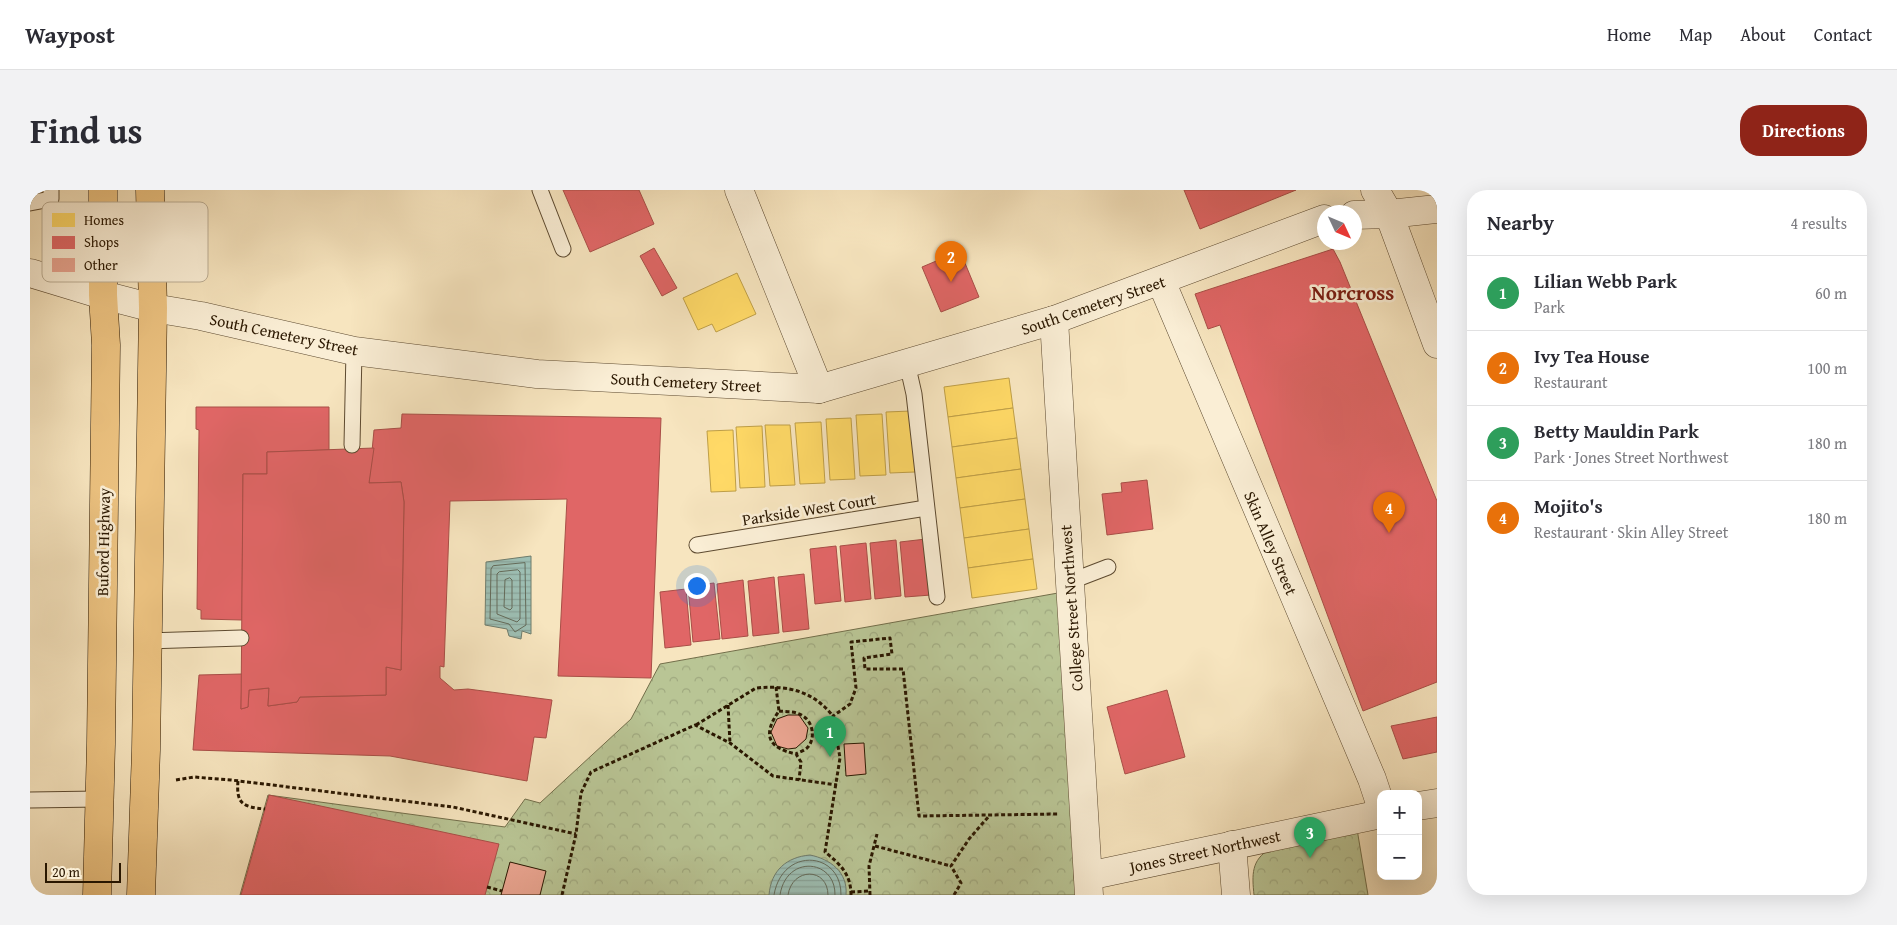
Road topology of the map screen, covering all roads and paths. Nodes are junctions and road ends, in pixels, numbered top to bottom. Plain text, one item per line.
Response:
1 (51, 190) edge
2 (540, 190) edge
3 (739, 190) edge
4 (1375, 190) edge
5 (30, 203) edge
6 (1437, 209) edge
7 (1389, 214) junction
8 (1362, 215) edge
9 (1317, 223) edge
10 (563, 249) dead end
11 (1160, 281) junction
12 (58, 282) edge
13 (103, 282) edge
14 (152, 282) edge
15 (103, 295) junction
16 (153, 308) junction
17 (1054, 320) junction
18 (1437, 344) edge
19 (354, 351) junction
20 (907, 363) junction
21 (819, 388) junction
22 (352, 445) dead end
23 (926, 508) junction
24 (697, 545) dead end
25 (1108, 567) dead end
26 (1069, 582) junction
27 (937, 597) dead end
28 (241, 638) dead end
29 (147, 641) junction
30 (776, 687) junction
31 (728, 705) junction
32 (779, 712) junction
33 (833, 716) junction
34 (695, 725) junction
35 (730, 743) junction
36 (796, 754) junction
37 (176, 780) dead end
38 (238, 780) junction
39 (799, 780) junction
40 (837, 786) junction
41 (1377, 794) edge
42 (99, 799) junction
43 (30, 800) edge
44 (1437, 802) edge
45 (1422, 805) edge
46 (265, 809) dead end
47 (1063, 814) dead end
48 (1377, 815) edge
49 (990, 816) junction
50 (576, 834) junction
51 (878, 834) dead end
52 (1232, 845) junction
53 (875, 846) junction
54 (951, 866) junction
55 (1088, 885) edge
56 (487, 887) dead end
57 (502, 891) dead end
58 (870, 893) edge
59 (851, 894) edge
60 (97, 895) edge
61 (141, 895) edge
62 (562, 895) edge
63 (954, 895) edge
64 (1236, 895) edge

1 - 5 lane
2 - 10 lane
3 - 21 street
4 - 7 street
6 - 7 street
7 - 8 street
7 - 18 street
9 - 11 street, South Cemetery Street
11 - 17 street, South Cemetery Street
11 - 41 street, Skin Alley Street
12 - 15 street, South Cemetery Street
13 - 15 main road, Buford Highway
14 - 16 main road
15 - 16 street, South Cemetery Street
15 - 42 main road, Buford Highway
16 - 19 street, South Cemetery Street
16 - 29 main road
17 - 20 street, South Cemetery Street
17 - 26 street, College Street Northwest
19 - 21 street, South Cemetery Street
19 - 22 lane
20 - 21 street, South Cemetery Street
20 - 23 lane
23 - 24 lane, Parkside West Court
23 - 27 lane
25 - 26 lane
26 - 55 street, College Street Northwest
28 - 29 lane
29 - 61 main road
30 - 31 path
30 - 32 path
30 - 33 path
31 - 34 path
31 - 35 path
32 - 36 path
32 - 36 path
33 - 40 path
33 - 49 path
34 - 35 path
34 - 50 path
35 - 39 path
36 - 39 path
37 - 38 path
38 - 46 path
38 - 50 path
39 - 40 path
40 - 59 path
42 - 43 lane
42 - 60 main road, Buford Highway
44 - 45 street
47 - 49 path
48 - 52 street, Jones Street Northwest
49 - 54 path
50 - 62 path
51 - 53 path
52 - 55 street, Jones Street Northwest
52 - 64 street
53 - 54 path
53 - 58 path
54 - 63 path
56 - 57 path
58 - 59 path

